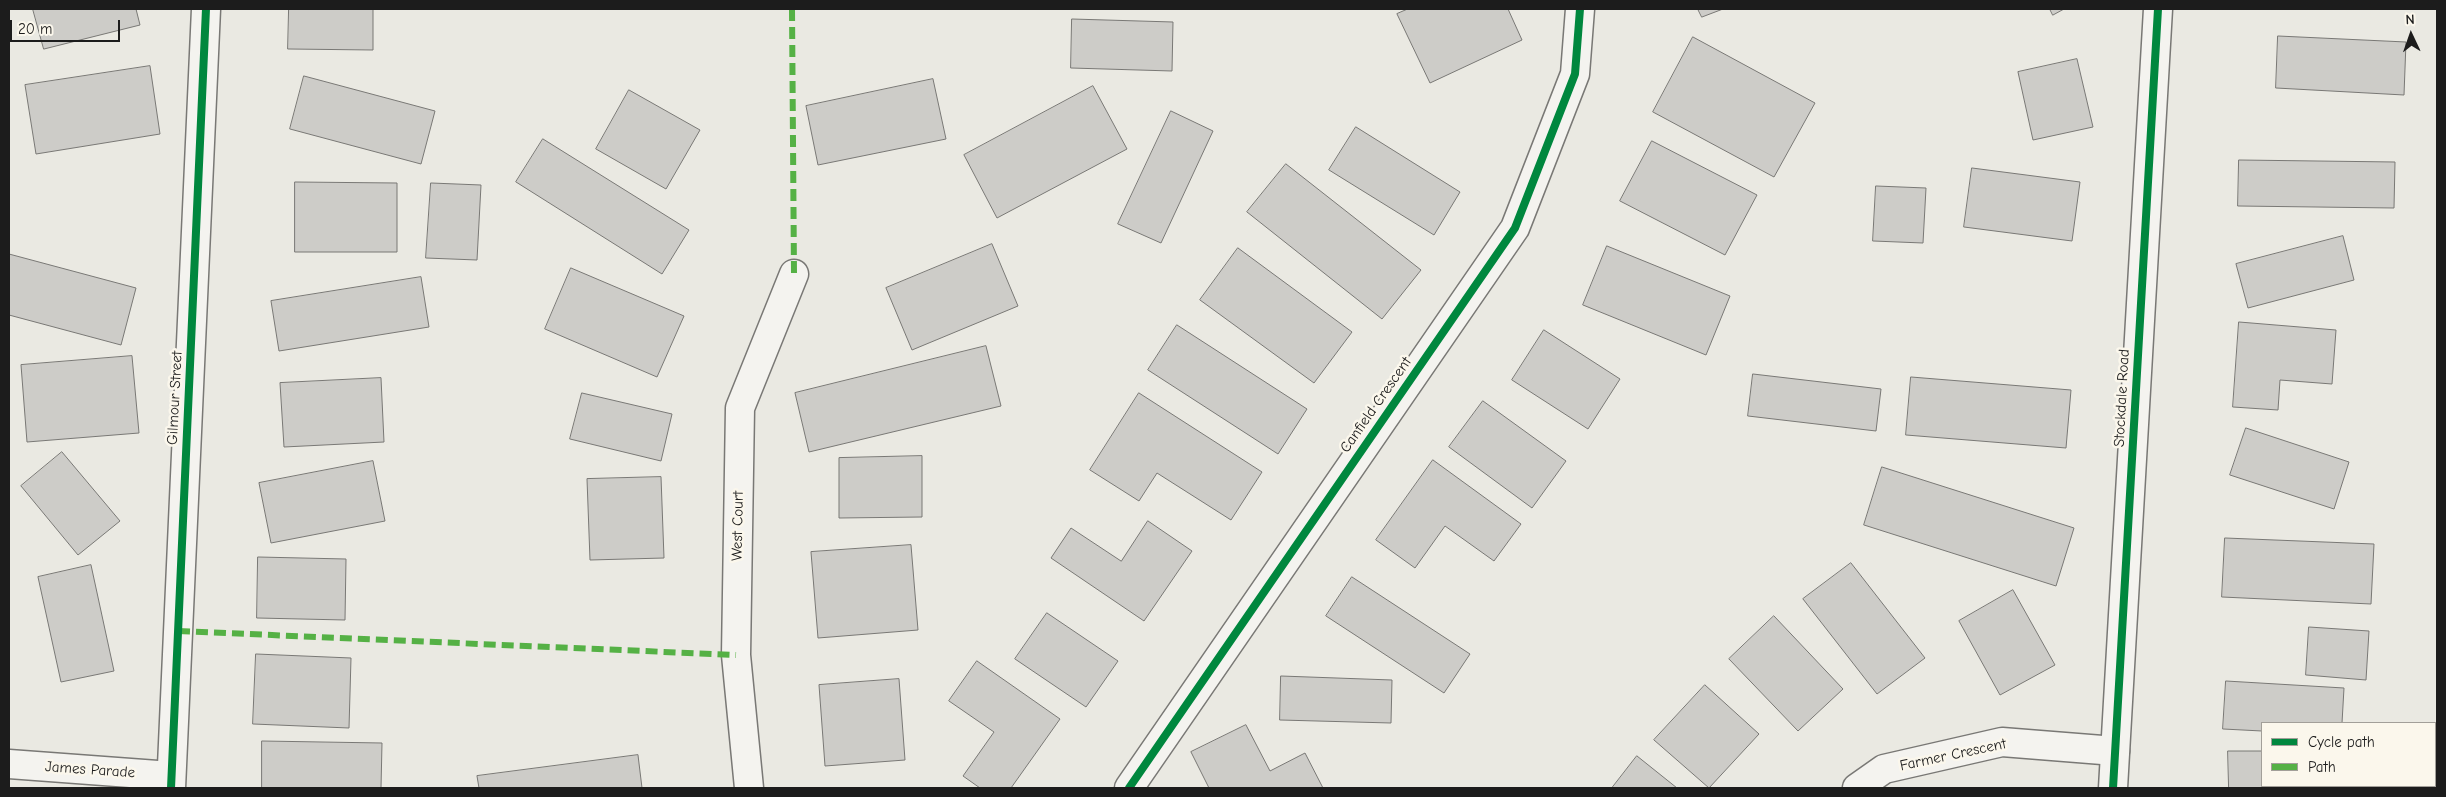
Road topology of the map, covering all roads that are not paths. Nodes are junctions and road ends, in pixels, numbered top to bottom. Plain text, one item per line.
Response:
1 (206, 9) edge
2 (1580, 9) edge
3 (2158, 9) edge
4 (794, 274) dead end
5 (2115, 751) junction
6 (9, 764) edge
7 (171, 782) edge
8 (749, 788) edge
9 (1128, 788) edge
10 (1857, 788) edge
11 (2112, 788) edge

1 - 7 street, Gilmour Street
2 - 9 street, Canfield Crescent
3 - 5 street, Stockdale Road
4 - 8 street, West Court
5 - 10 street, Farmer Crescent
5 - 11 street, Stockdale Road
6 - 7 street, James Parade

